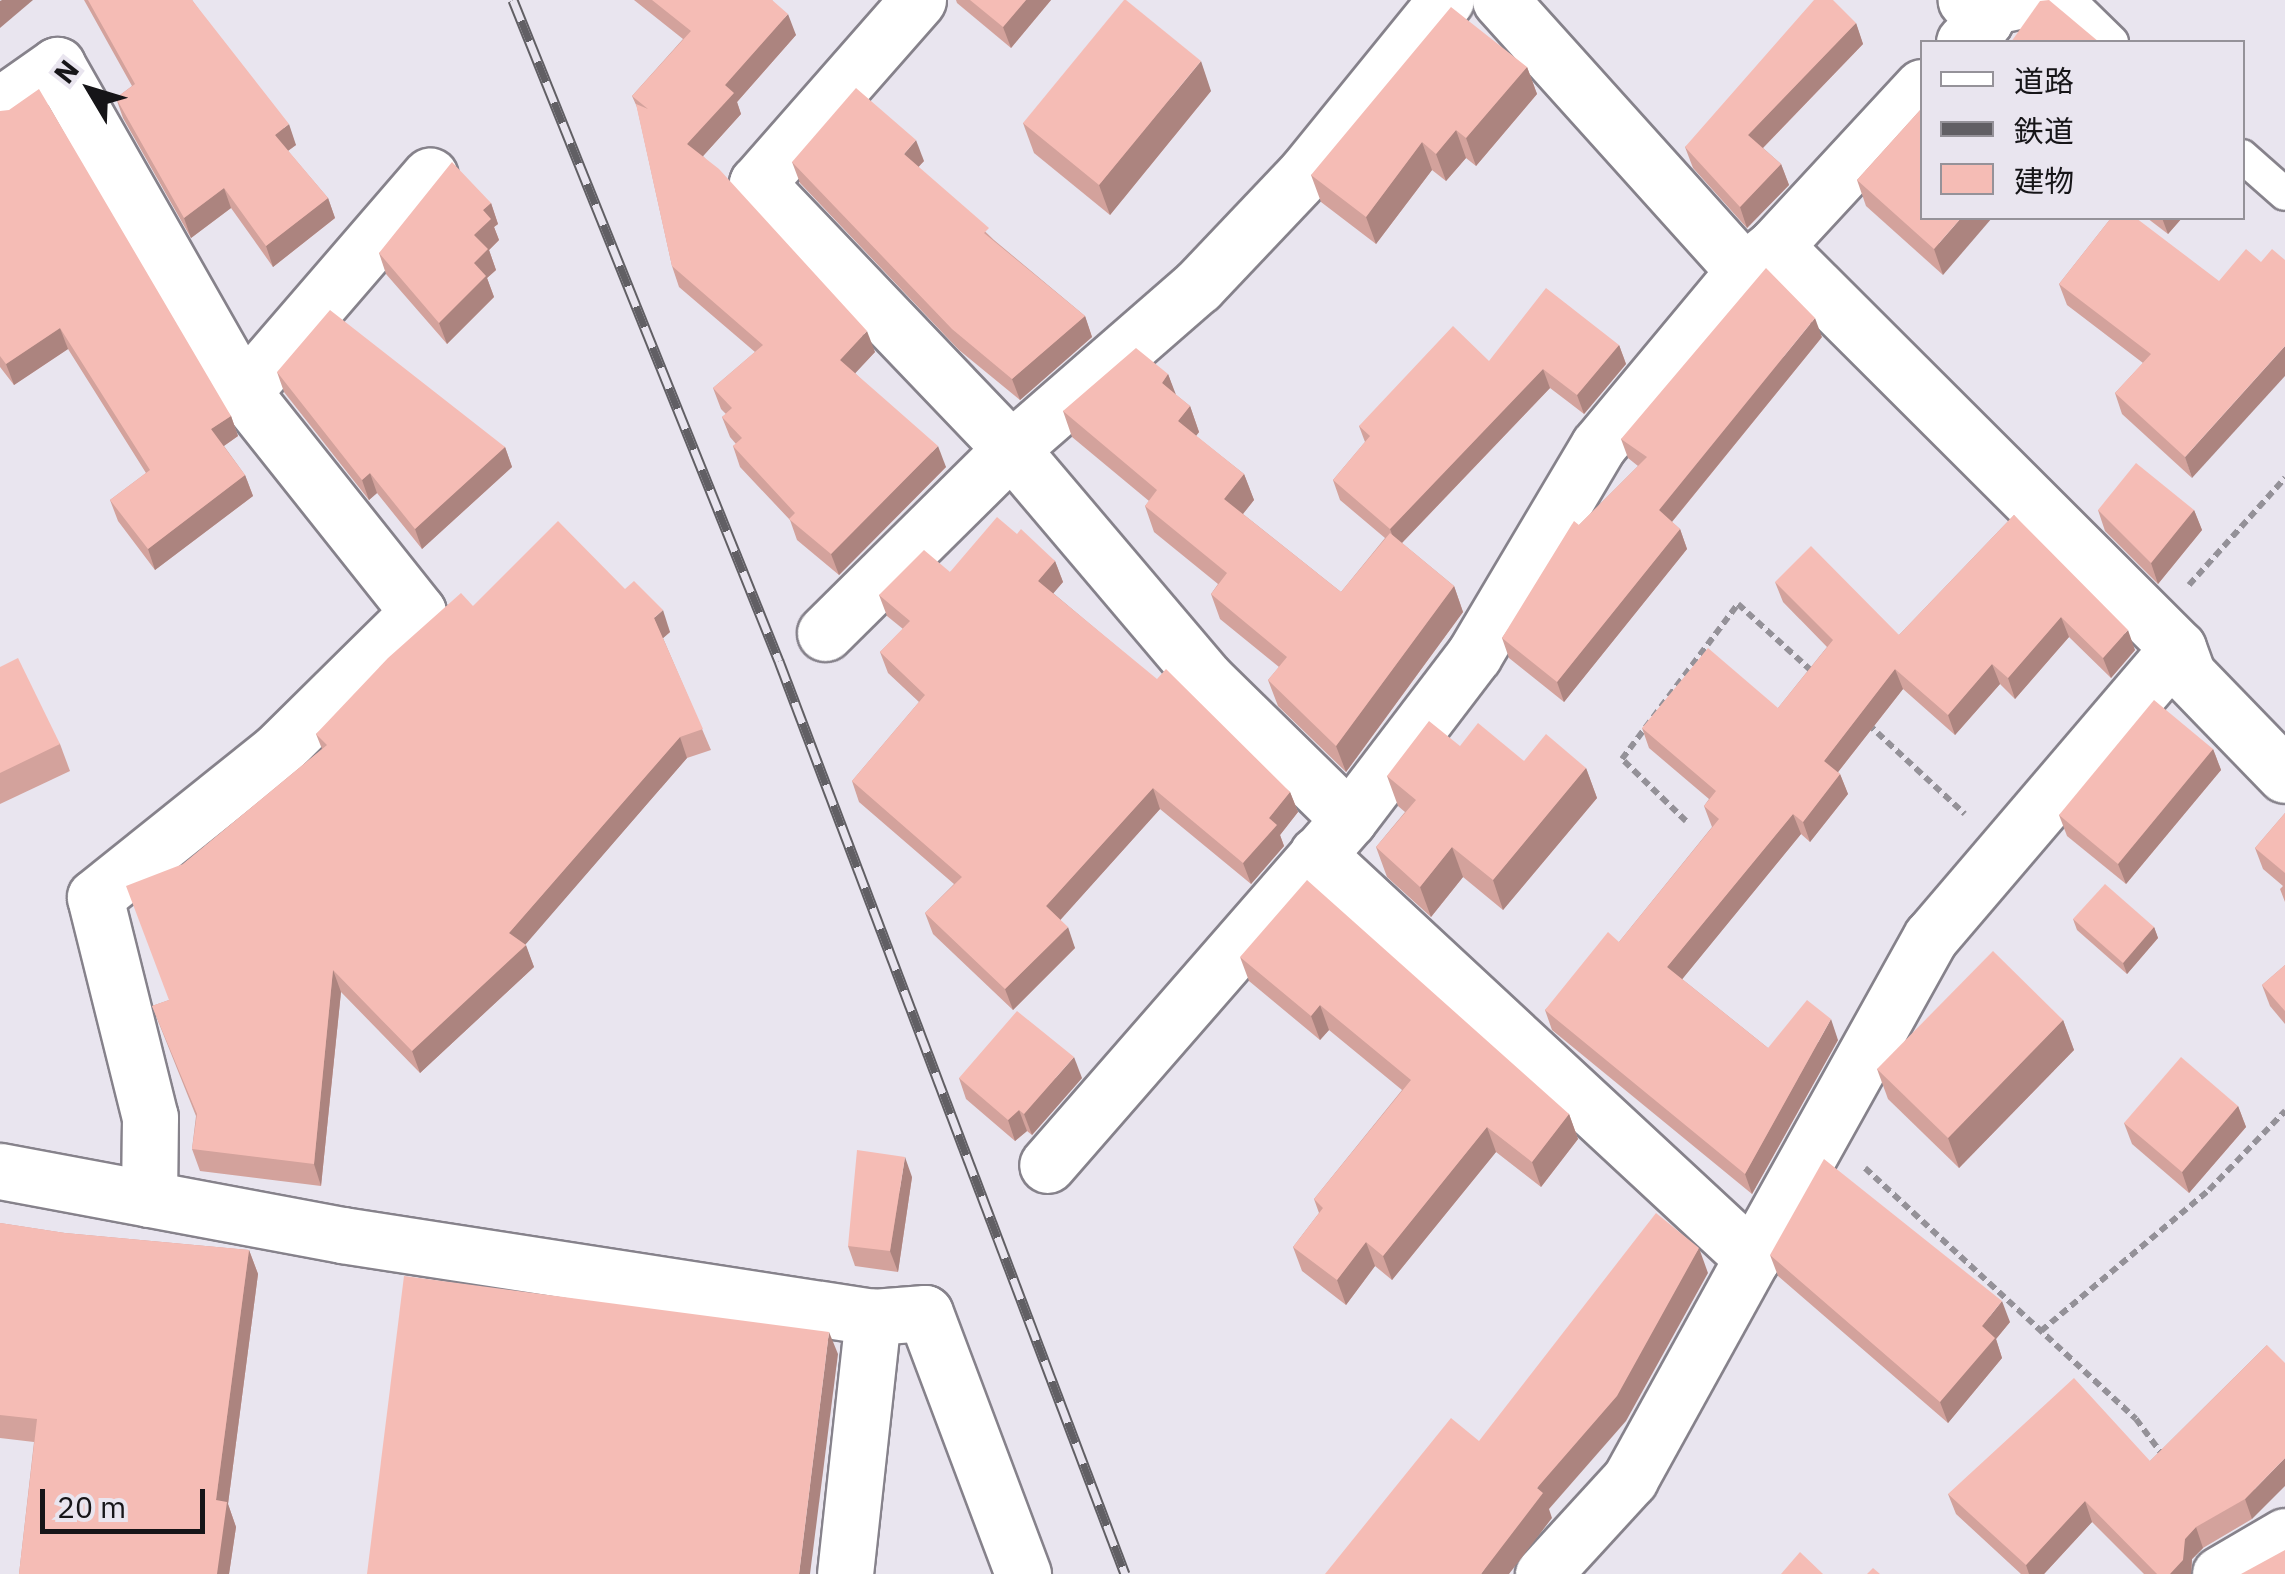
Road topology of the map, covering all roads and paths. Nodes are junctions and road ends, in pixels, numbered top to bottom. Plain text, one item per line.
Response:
1 (918, 0) edge
2 (1446, 0) edge
3 (1500, 0) edge
4 (2068, 2) edge
5 (1972, 21) edge
6 (2110, 40) edge
7 (1920, 89) edge
8 (0, 105) edge
9 (2245, 159) edge
10 (430, 175) dead end
11 (2285, 194) edge
12 (1760, 259) junction
13 (243, 392) junction
14 (1012, 449) junction
15 (2285, 478) edge
16 (824, 633) dead end
17 (2178, 648) junction
18 (1824, 683) edge
19 (1863, 720) edge
20 (2285, 774) edge
21 (1686, 821) dead end
22 (1333, 836) junction
23 (2000, 851) junction
24 (2285, 1110) edge
25 (1820, 1127) junction
26 (1047, 1165) dead end
27 (0, 1171) edge
28 (149, 1199) junction
29 (1752, 1258) junction
30 (873, 1317) junction
31 (2041, 1332) junction
32 (2171, 1466) edge
33 (2285, 1536) edge
34 (844, 1574) edge
35 (1023, 1574) edge
36 (1543, 1574) edge
37 (2220, 1574) edge

1 - 14 street
2 - 14 street
3 - 12 street
4 - 5 lane
4 - 6 lane
7 - 12 street
8 - 13 street
9 - 11 lane
10 - 13 street
12 - 17 street
12 - 22 street
13 - 28 street
14 - 16 street
14 - 22 street
15 - 17 path
17 - 20 street
17 - 23 street
18 - 21 path
19 - 23 path
22 - 26 street
22 - 29 street
23 - 25 street
24 - 31 path
25 - 29 street
25 - 31 path
27 - 28 street
28 - 30 street
29 - 36 street
30 - 34 street
30 - 35 street
31 - 32 path
33 - 37 street

